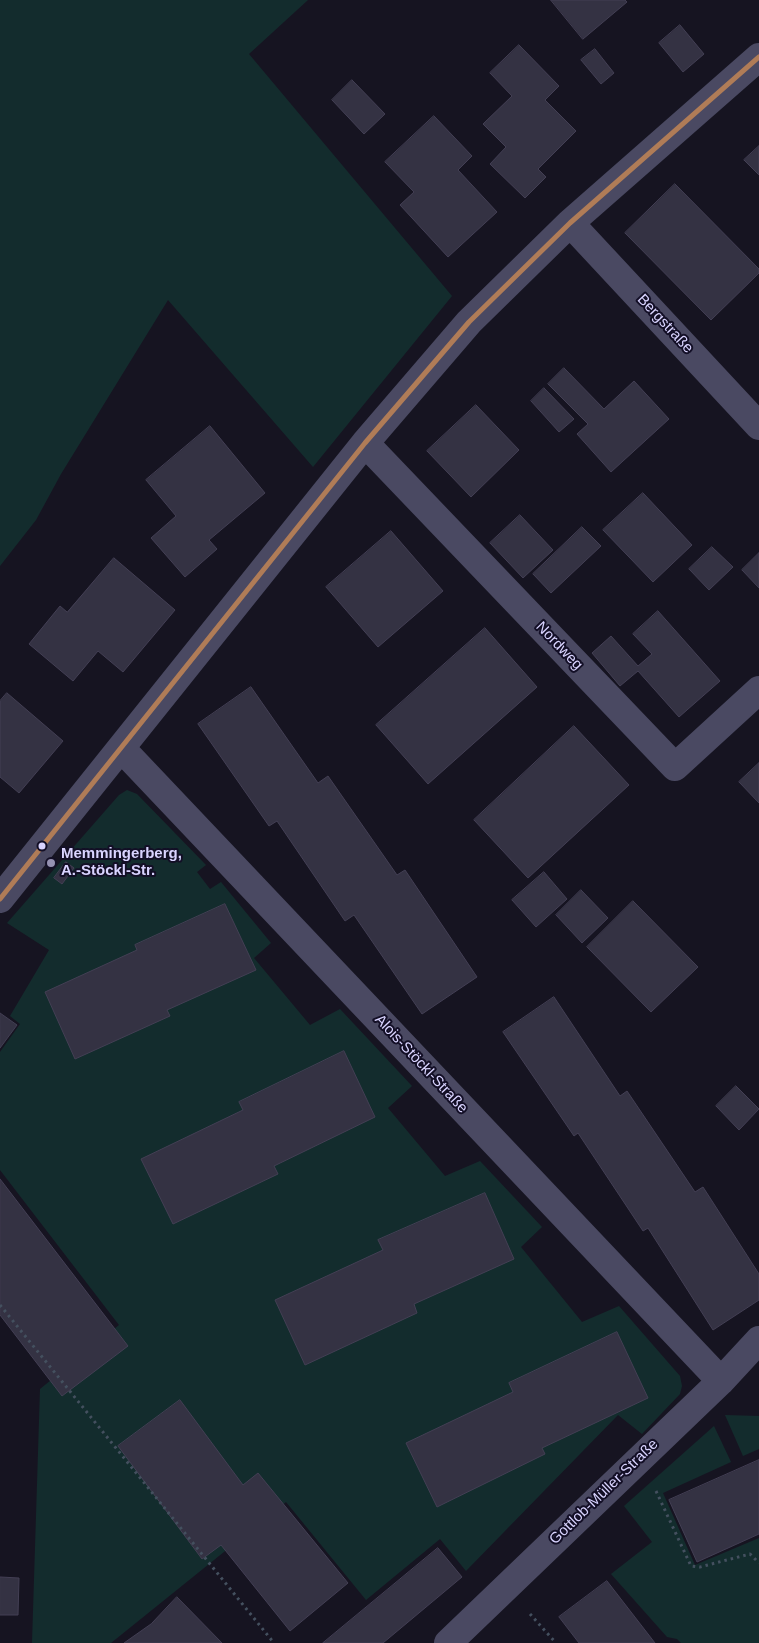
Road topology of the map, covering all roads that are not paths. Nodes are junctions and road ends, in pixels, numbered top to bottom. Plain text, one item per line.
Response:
1 (759, 57) edge
2 (570, 223) junction
3 (759, 426) edge
4 (365, 444) junction
5 (759, 690) edge
6 (121, 748) junction
7 (0, 899) edge
8 (759, 1340) edge
9 (721, 1380) junction
10 (448, 1643) edge

1 - 2 street
2 - 3 street, Bergstraße
2 - 4 street
4 - 5 street, Nordweg
4 - 6 street
6 - 7 street
6 - 9 street, Alois-Stöckl-Straße
8 - 9 street, Gottlob-Müller-Straße
9 - 10 street, Gottlob-Müller-Straße

